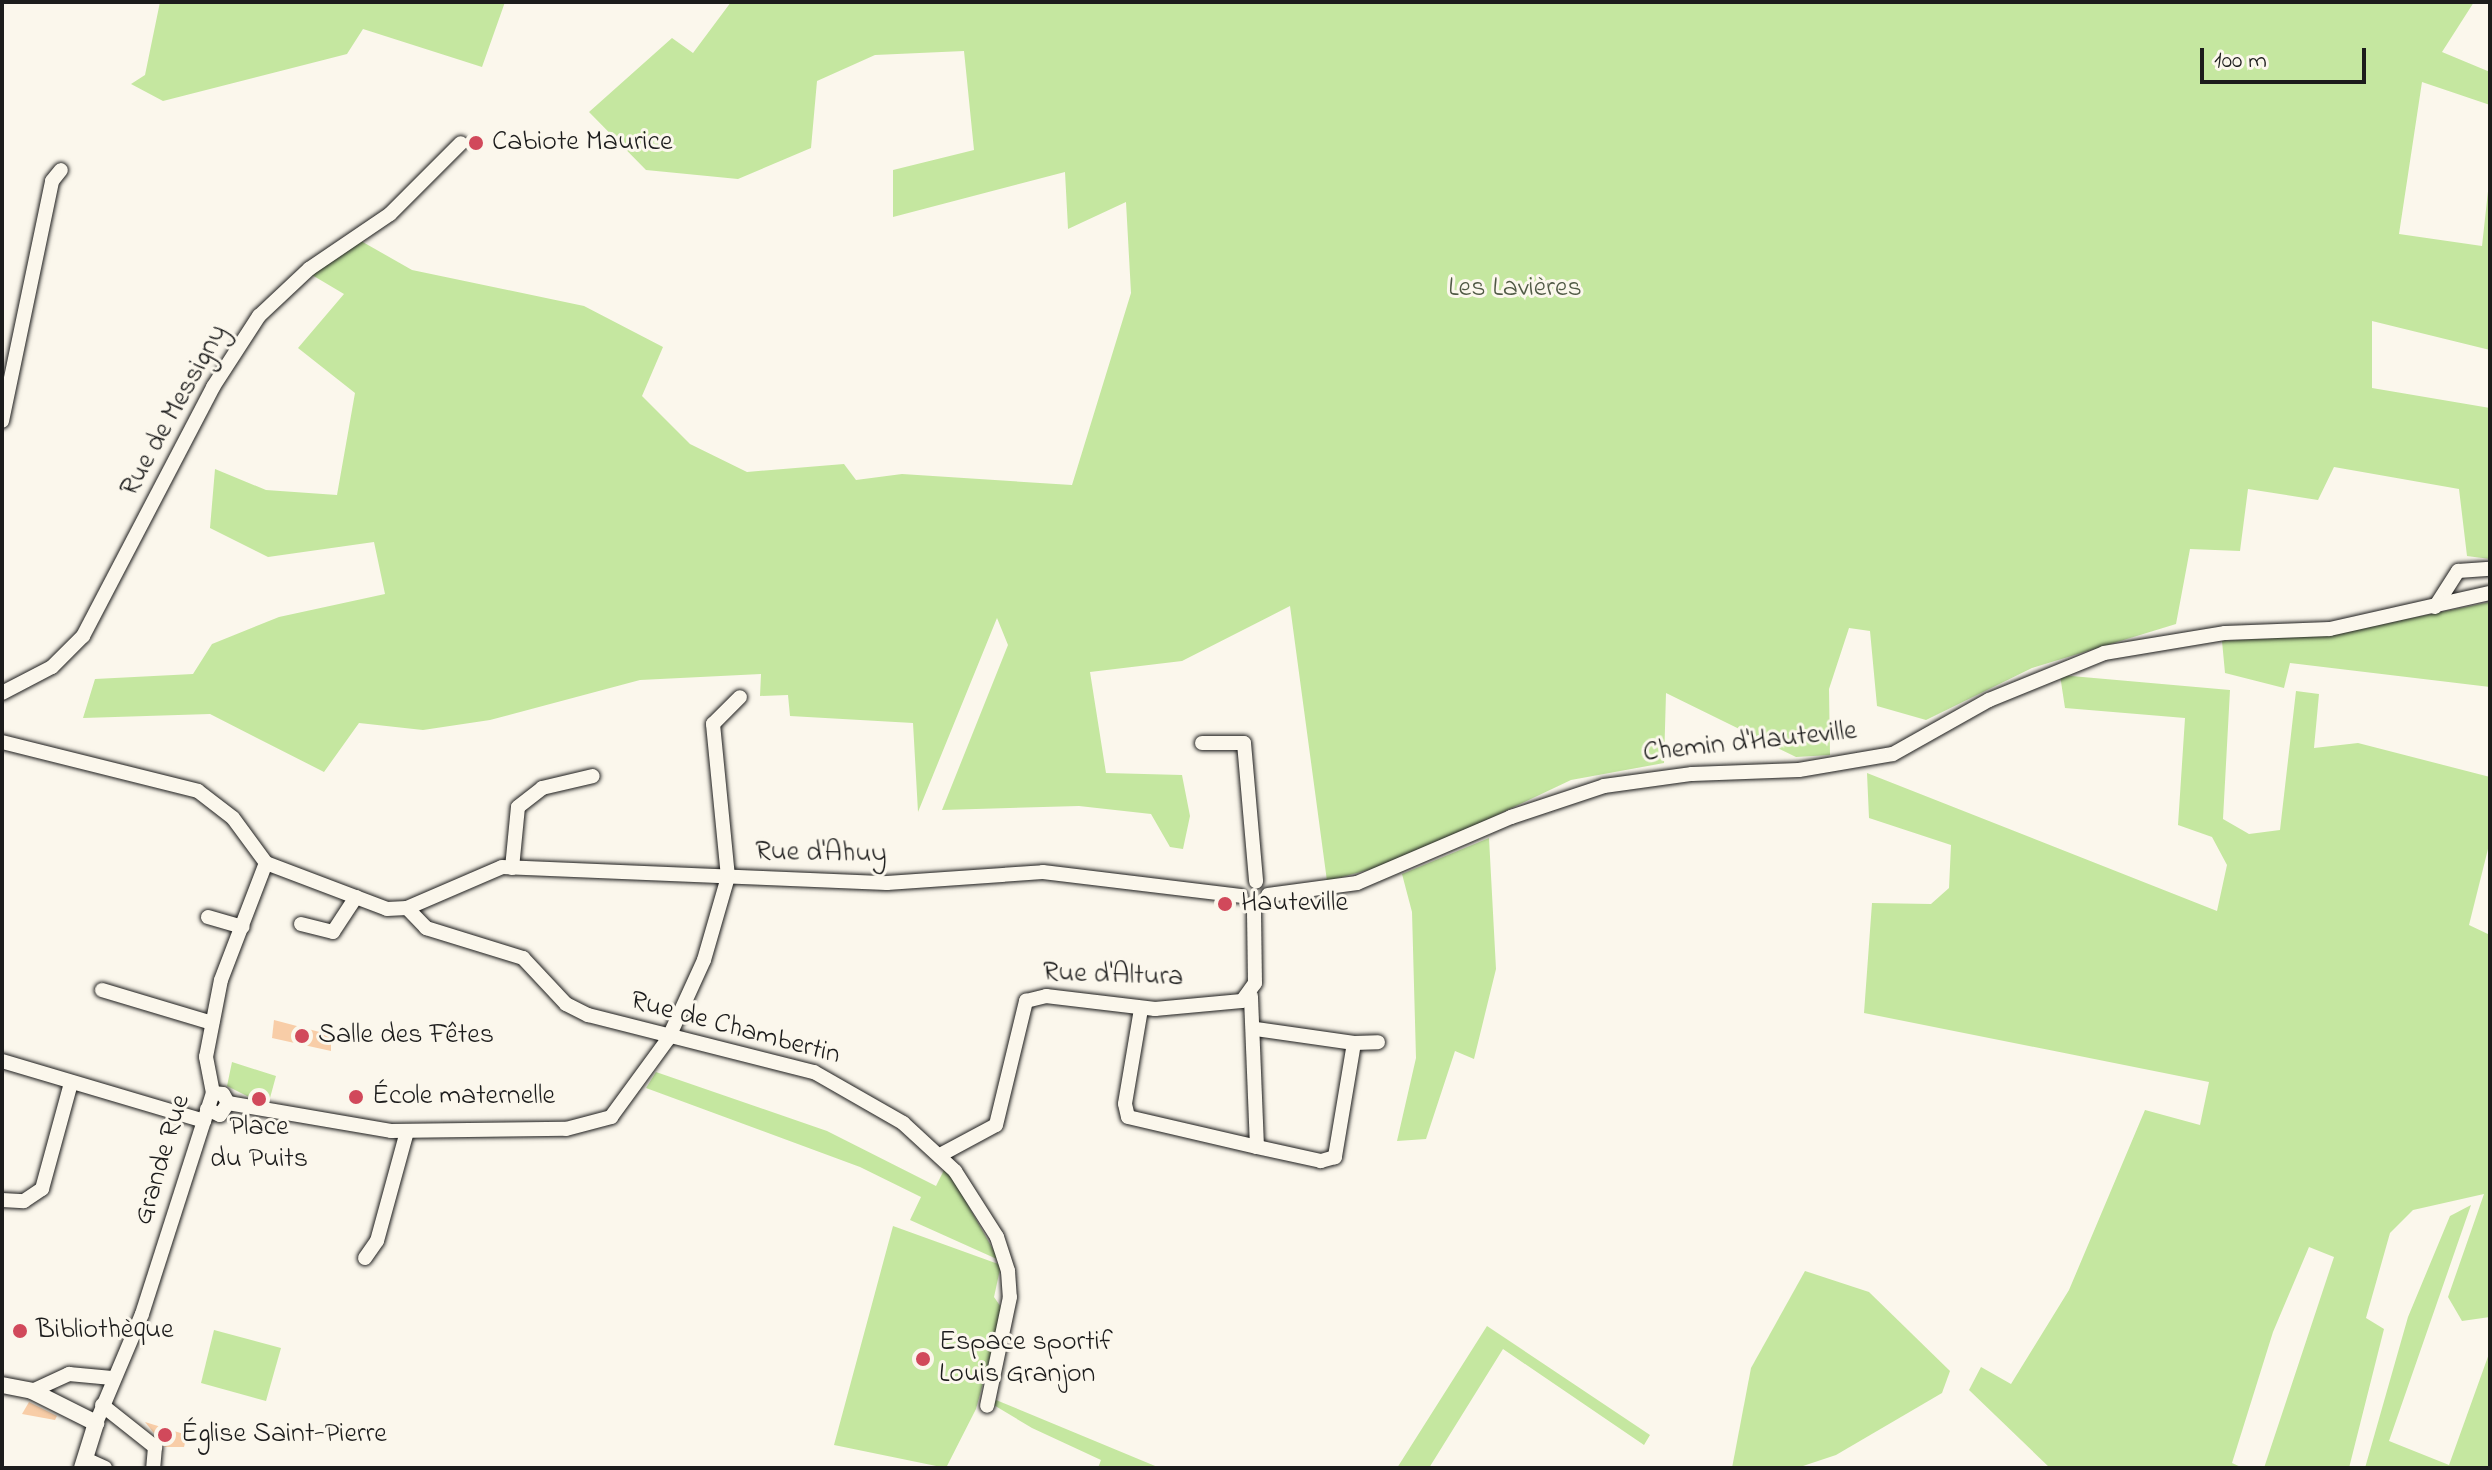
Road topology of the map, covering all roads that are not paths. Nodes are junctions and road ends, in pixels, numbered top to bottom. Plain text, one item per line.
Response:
1 (461, 143) dead end
2 (61, 170) dead end
3 (2, 421) edge
4 (2490, 569) edge
5 (2490, 593) edge
6 (2435, 607) junction
7 (2, 693) edge
8 (740, 697) dead end
9 (2, 742) edge
10 (1202, 743) dead end
11 (593, 776) dead end
12 (266, 863) junction
13 (512, 868) junction
14 (728, 877) junction
15 (1256, 881) junction
16 (1268, 895) junction
17 (1241, 896) junction
18 (356, 897) junction
19 (407, 908) junction
20 (1254, 909) junction
21 (208, 917) dead end
22 (301, 924) dead end
23 (243, 927) junction
24 (102, 990) dead end
25 (1251, 996) junction
26 (1141, 1009) junction
27 (212, 1023) junction
28 (1256, 1029) junction
29 (668, 1039) junction
30 (1378, 1042) dead end
31 (1354, 1043) junction
32 (2, 1061) edge
33 (71, 1083) junction
34 (213, 1093) junction
35 (228, 1103) junction
36 (206, 1115) junction
37 (407, 1131) junction
38 (1257, 1147) junction
39 (942, 1154) junction
40 (2, 1200) edge
41 (365, 1258) dead end
42 (112, 1378) junction
43 (2, 1385) edge
44 (32, 1391) junction
45 (102, 1405) junction
46 (987, 1406) dead end
47 (96, 1423) junction
48 (84, 1463) edge
49 (105, 1468) edge
50 (153, 1468) edge

1 - 7 street, Rue de Messigny
2 - 3 street
4 - 6 street
5 - 6 street, Chemin d'Hauteville
6 - 16 street, Chemin d'Hauteville
8 - 14 street
9 - 12 street
10 - 15 street
11 - 13 street
12 - 18 street, Rue de Chambertin
12 - 23 street, Grande Rue
13 - 14 street, Rue d'Ahuy
13 - 19 street, Rue d'Ahuy
14 - 17 street, Rue d'Ahuy
14 - 29 street
15 - 16 street
15 - 17 street
16 - 20 street
17 - 20 street
18 - 19 street, Rue de Chambertin
18 - 22 street
19 - 29 street, Rue de Chambertin
20 - 25 street
21 - 23 street
23 - 27 street, Grande Rue
24 - 27 street
25 - 26 street, Rue d'Altura
25 - 28 street
26 - 38 street
26 - 39 street, Rue d'Altura
27 - 34 street, Grande Rue
28 - 31 street
28 - 38 street
29 - 37 street
29 - 39 street, Rue de Chambertin
30 - 31 street
31 - 38 street
32 - 33 street
33 - 36 street
33 - 40 street
34 - 35 street
34 - 36 street, Grande Rue
35 - 36 street
35 - 37 street
36 - 42 street, Grande Rue
37 - 41 street
39 - 46 street, Rue de Chambertin
42 - 44 street
42 - 45 street, Grande Rue
43 - 44 street
44 - 47 street
45 - 47 street, Grande Rue
45 - 50 street
47 - 48 street
48 - 49 street

